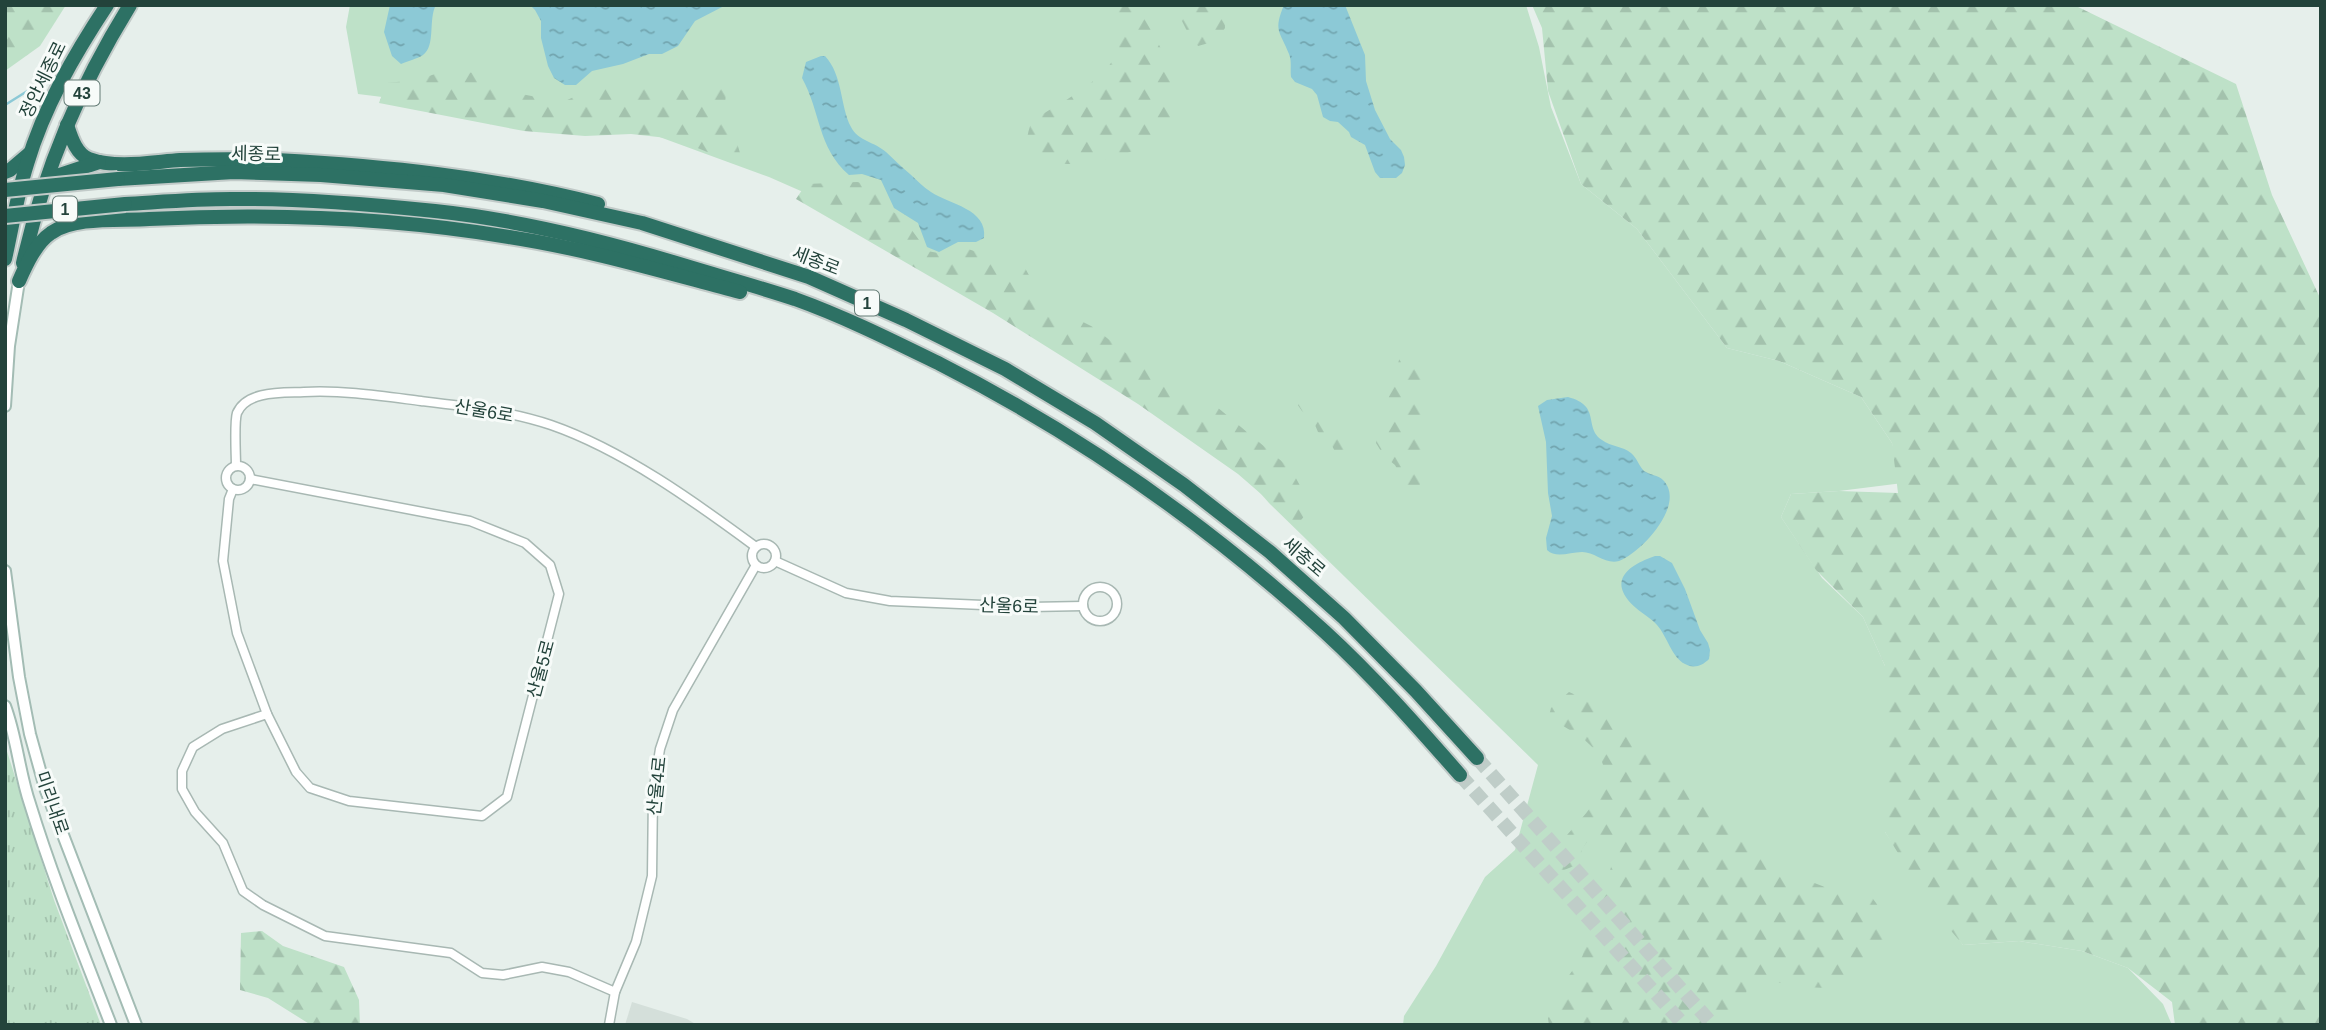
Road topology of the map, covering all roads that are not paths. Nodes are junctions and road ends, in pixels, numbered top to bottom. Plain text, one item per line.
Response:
1 (107, 5) edge
2 (130, 5) edge
3 (68, 125) junction
4 (31, 152) junction
5 (99, 162) junction
6 (5, 172) edge
7 (5, 182) edge
8 (43, 187) junction
9 (22, 197) edge
10 (9, 216) edge
11 (72, 223) junction
12 (5, 260) edge
13 (19, 281) junction
14 (906, 320) junction
15 (894, 341) junction
16 (5, 407) edge
17 (236, 466) junction
18 (250, 480) junction
19 (233, 489) junction
20 (756, 547) junction
21 (775, 561) junction
22 (757, 565) junction
23 (5, 571) edge
24 (1083, 606) junction
25 (5, 706) edge
26 (267, 714) junction
27 (1477, 758) tunnel mouth
28 (1460, 775) tunnel mouth
29 (615, 992) junction
30 (111, 1025) edge
31 (136, 1025) edge
32 (609, 1025) edge

1 - 4 highway, 정안세종로 / 43
2 - 3 highway, 정안세종로 / 43
3 - 5 highway
3 - 8 highway, 정안세종로 / 43
4 - 6 highway
4 - 9 highway, 정안세종로 / 43
5 - 8 highway
5 - 14 highway
7 - 9 highway
8 - 9 highway, 정안세종로 / 43
9 - 10 highway, 정안세종로 / 43
9 - 11 highway
9 - 13 highway, 정안세종로 / 43
9 - 14 highway, 세종로 / 1, bridge
10 - 12 highway, 정안세종로 / 43
10 - 15 highway, 1, bridge
11 - 13 highway
11 - 15 highway
13 - 16 main road
14 - 27 highway, 세종로 / 1
15 - 28 highway, 1
17 - 18 street
17 - 19 street
17 - 20 street, 산울6로
18 - 19 street
18 - 26 street, 산울5로
19 - 26 street, 산울5로
20 - 21 street
20 - 22 street
21 - 22 street
21 - 24 street, 산울6로
22 - 29 street, 산울4로
23 - 31 main road, 미리내로
24 - 24 street
25 - 30 main road, 미리내로
26 - 29 street
29 - 32 street, 산울4로

